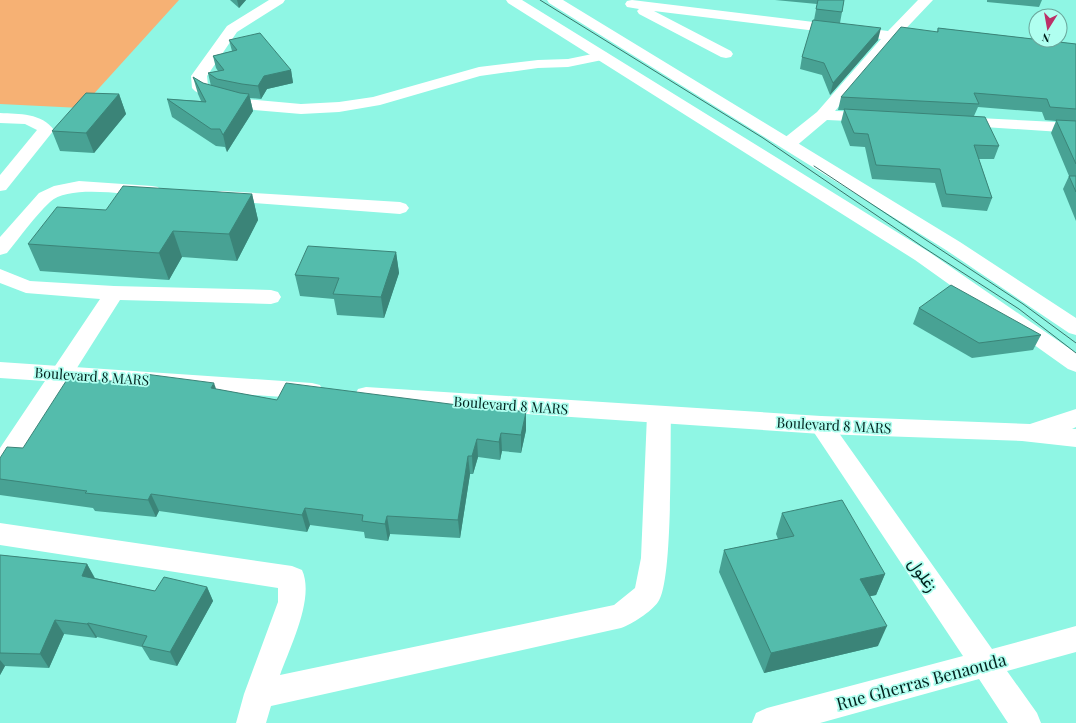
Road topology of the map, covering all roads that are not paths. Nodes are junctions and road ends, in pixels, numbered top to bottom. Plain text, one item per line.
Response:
1 (278, 0) edge
2 (513, 0) edge
3 (554, 0) edge
4 (922, 1) edge
5 (630, 2) edge
6 (891, 36) junction
7 (726, 54) dead end
8 (602, 56) junction
9 (823, 115) junction
10 (0, 118) edge
11 (886, 118) edge
12 (942, 121) edge
13 (1076, 128) edge
14 (789, 143) junction
15 (0, 186) edge
16 (165, 192) edge
17 (204, 194) edge
18 (400, 208) dead end
19 (0, 249) edge
20 (0, 275) edge
21 (114, 293) junction
22 (271, 297) dead end
23 (1076, 328) edge
24 (1076, 364) edge
25 (0, 370) edge
26 (60, 374) junction
27 (659, 415) junction
28 (1076, 418) edge
29 (822, 425) junction
30 (1022, 432) junction
31 (1076, 438) edge
32 (0, 468) edge
33 (0, 534) edge
34 (1076, 639) edge
35 (986, 663) junction
36 (260, 694) junction
37 (251, 723) edge
38 (767, 723) edge
39 (1026, 723) edge

1 - 8 main road
2 - 8 main road
3 - 14 main road
4 - 6 main road
5 - 6 main road
5 - 7 main road
6 - 9 main road
8 - 24 main road
9 - 11 main road
9 - 14 main road
10 - 15 main road
12 - 13 main road
14 - 23 main road
16 - 19 main road
17 - 18 main road
20 - 21 main road
21 - 22 main road
21 - 26 main road
25 - 26 main road, Boulevard 8 MARS
26 - 27 main road, Boulevard 8 MARS
26 - 32 main road
27 - 29 main road, Boulevard 8 MARS
27 - 36 main road
28 - 30 main road
29 - 30 main road, Boulevard 8 MARS
29 - 35 main road, زغلول
30 - 31 main road
33 - 36 main road
34 - 35 main road, Rue Gherras Benaouda
35 - 38 main road, Rue Gherras Benaouda
35 - 39 main road, زغلول
36 - 37 main road

